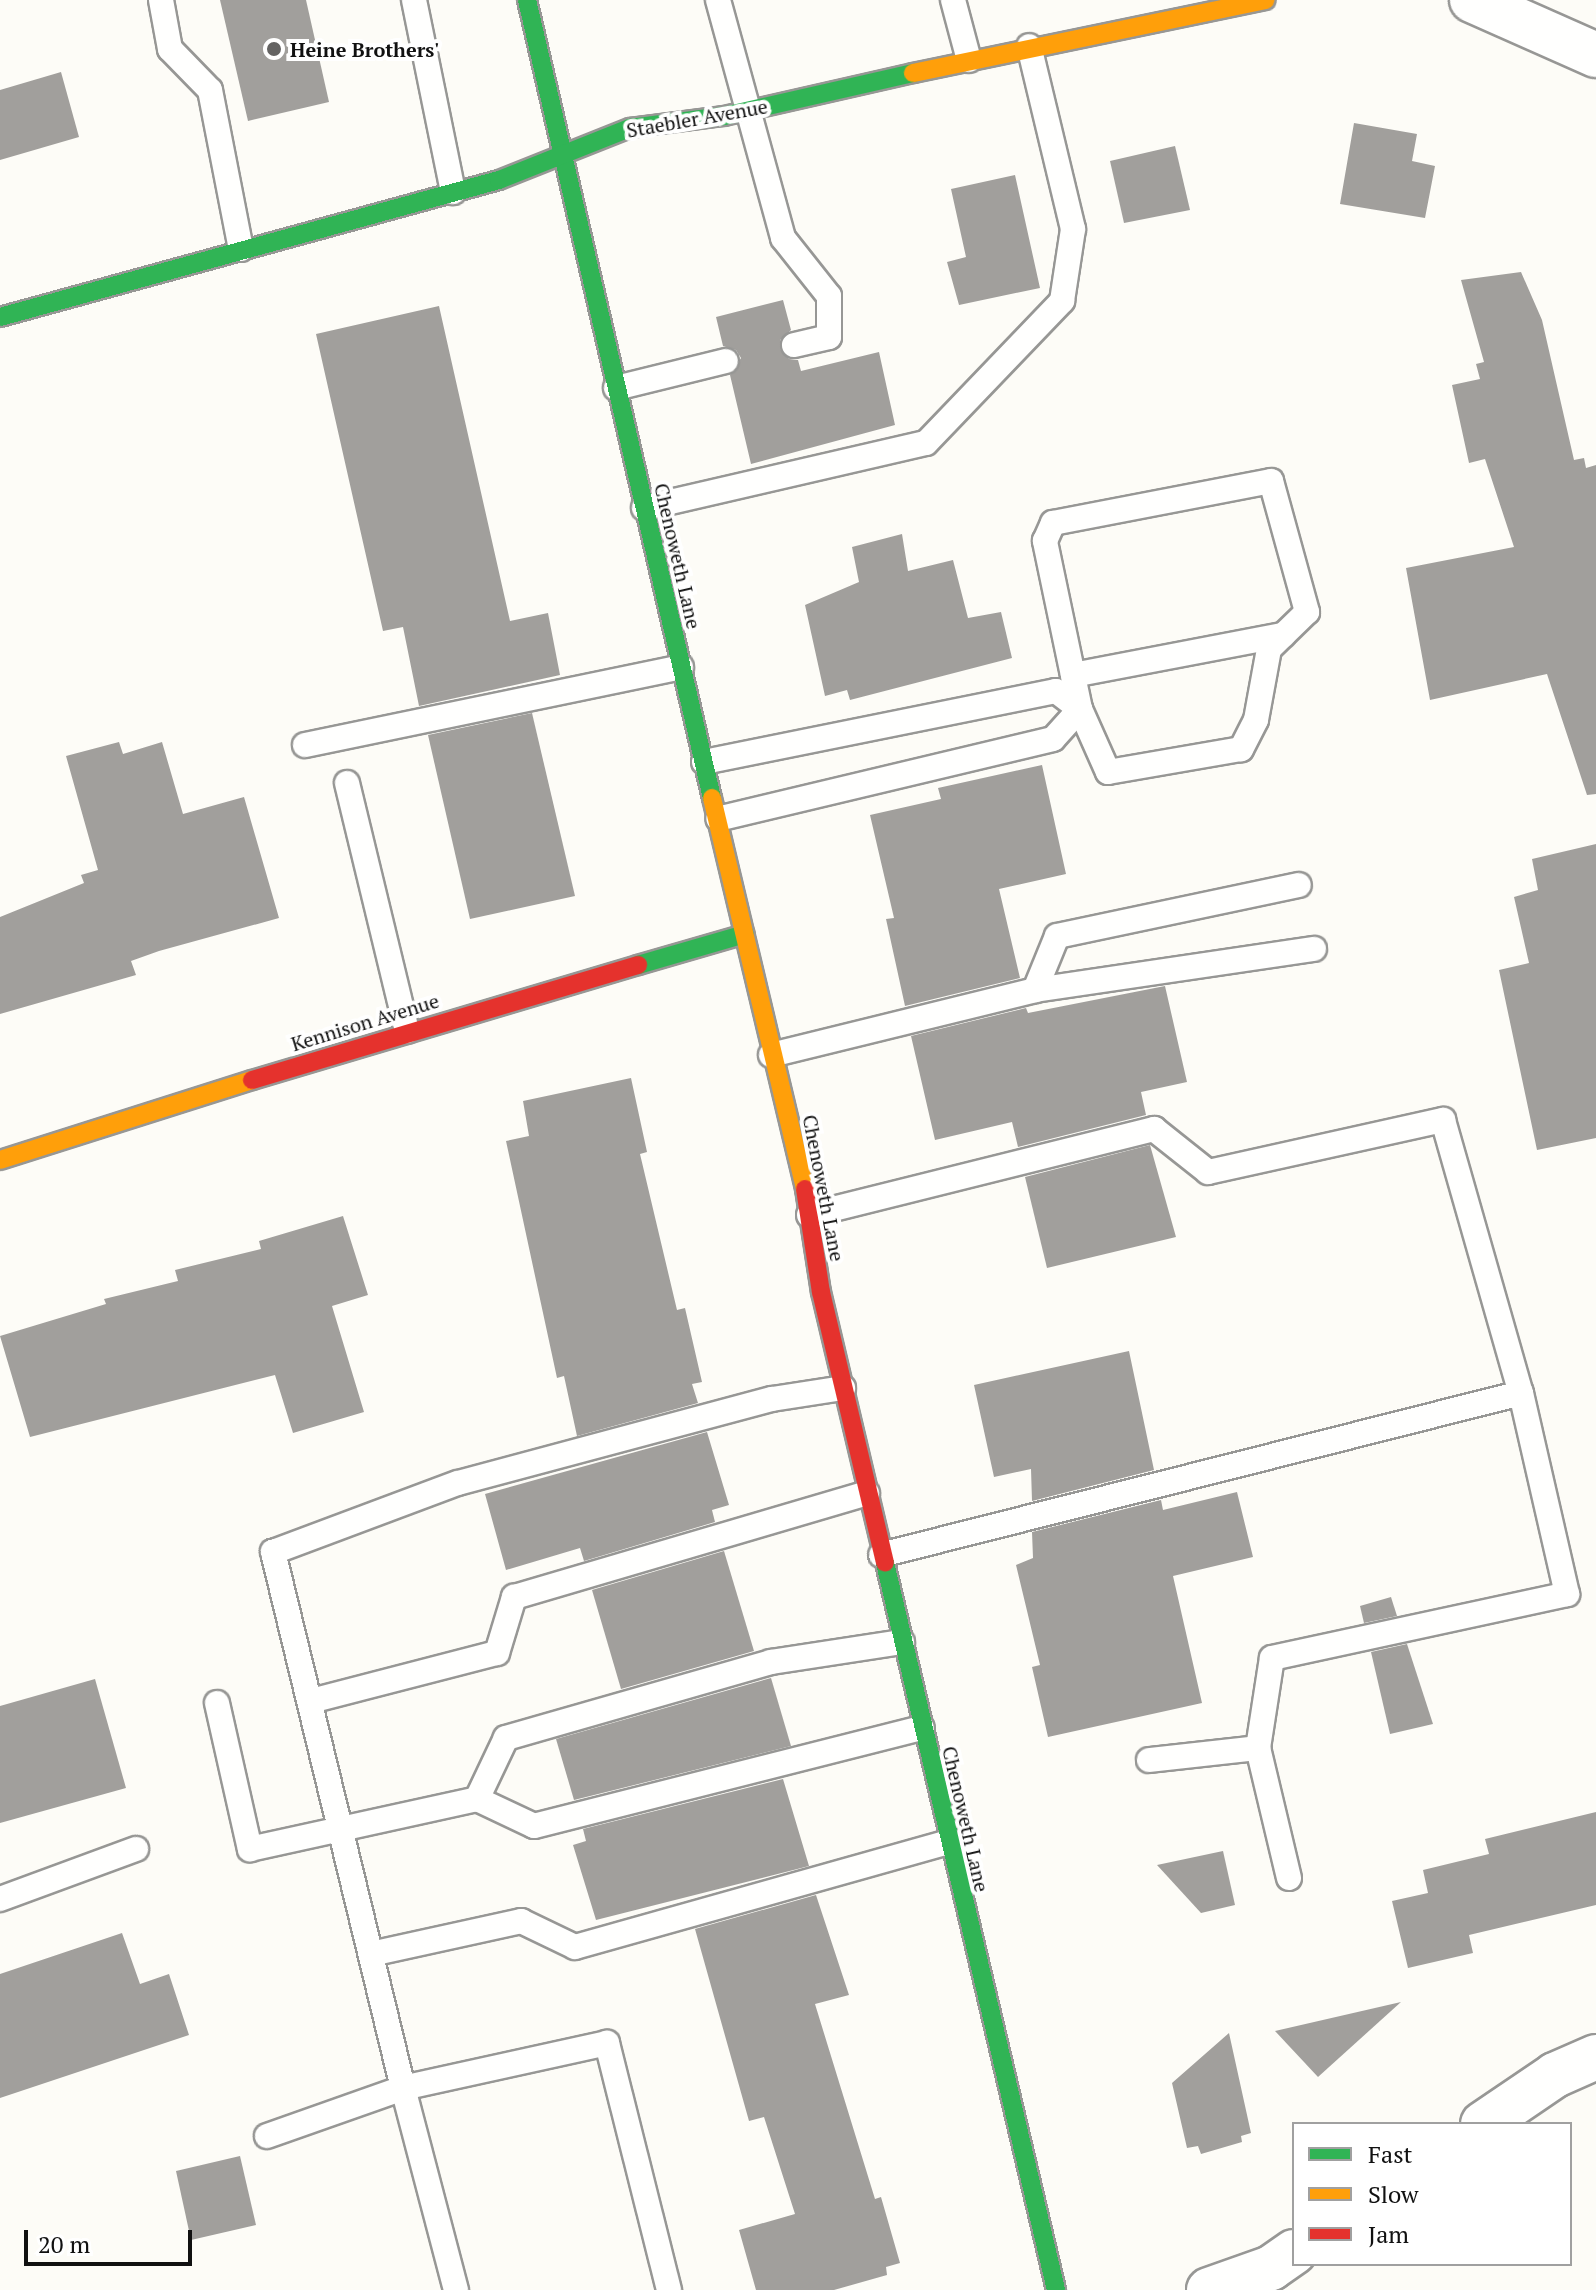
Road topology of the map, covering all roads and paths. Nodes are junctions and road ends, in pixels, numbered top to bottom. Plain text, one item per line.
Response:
1 (161, 0) edge
2 (414, 0) edge
3 (527, 0) edge
4 (718, 0) edge
5 (953, 0) edge
6 (1266, 0) edge
7 (1472, 0) edge
8 (1029, 46) junction
9 (1596, 55) edge
10 (969, 60) junction
11 (750, 110) junction
12 (563, 152) junction
13 (453, 192) junction
14 (241, 249) junction
15 (0, 317) edge
16 (794, 345) dead end
17 (726, 361) dead end
18 (616, 388) junction
19 (644, 508) junction
20 (1283, 635) junction
21 (681, 667) junction
22 (1073, 675) junction
23 (1080, 709) junction
24 (305, 745) dead end
25 (704, 762) junction
26 (347, 783) dead end
27 (718, 819) junction
28 (1299, 885) dead end
29 (745, 934) junction
30 (1314, 949) dead end
31 (1035, 990) junction
32 (407, 1031) junction
33 (771, 1055) junction
34 (0, 1160) edge
35 (809, 1215) junction
36 (843, 1388) junction
37 (1521, 1393) junction
38 (867, 1493) junction
39 (881, 1555) junction
40 (902, 1642) junction
41 (311, 1701) junction
42 (217, 1703) dead end
43 (922, 1728) junction
44 (1258, 1748) junction
45 (1149, 1760) dead end
46 (477, 1799) junction
47 (341, 1827) junction
48 (949, 1842) junction
49 (136, 1849) dead end
50 (1289, 1878) dead end
51 (0, 1899) edge
52 (371, 1954) junction
53 (1596, 2057) edge
54 (403, 2088) junction
55 (1486, 2122) edge
56 (267, 2136) dead end
57 (1292, 2253) edge
58 (456, 2290) edge
59 (669, 2290) edge
60 (1056, 2290) edge
61 (1209, 2290) edge

1 - 14 lane
2 - 13 lane
3 - 12 main road, Chenoweth Lane
4 - 11 lane
5 - 10 lane
6 - 8 main road, Staebler Avenue
7 - 9 street
8 - 10 main road, Staebler Avenue
8 - 19 lane
10 - 11 main road, Staebler Avenue
11 - 12 main road, Staebler Avenue
11 - 16 lane
12 - 13 main road, Staebler Avenue
12 - 18 main road, Chenoweth Lane
13 - 14 main road, Staebler Avenue
14 - 15 main road, Staebler Avenue
17 - 18 lane
18 - 19 main road, Chenoweth Lane
19 - 21 main road, Chenoweth Lane
20 - 22 lane
20 - 22 lane
20 - 23 lane
21 - 24 lane
21 - 25 main road, Chenoweth Lane
22 - 23 lane
23 - 25 lane
23 - 27 lane
25 - 27 main road, Chenoweth Lane
26 - 32 lane
27 - 29 main road, Chenoweth Lane
28 - 31 lane
29 - 32 main road, Kennison Avenue
29 - 33 main road, Chenoweth Lane
30 - 31 lane
31 - 33 lane
32 - 34 main road, Kennison Avenue
33 - 35 main road, Chenoweth Lane
35 - 36 main road, Chenoweth Lane
35 - 37 lane
36 - 38 main road, Chenoweth Lane
36 - 41 lane
37 - 39 lane
37 - 44 lane
38 - 39 main road, Chenoweth Lane
38 - 41 lane
39 - 40 main road, Chenoweth Lane
40 - 43 main road, Chenoweth Lane
40 - 46 lane
41 - 47 lane
42 - 47 lane
43 - 46 lane
43 - 48 main road, Chenoweth Lane
44 - 45 lane
44 - 50 lane
46 - 47 lane
47 - 52 lane
48 - 52 lane
48 - 60 main road, Chenoweth Lane
49 - 51 lane
52 - 54 lane
53 - 55 street
54 - 56 lane
54 - 58 lane
54 - 59 lane
57 - 61 street

